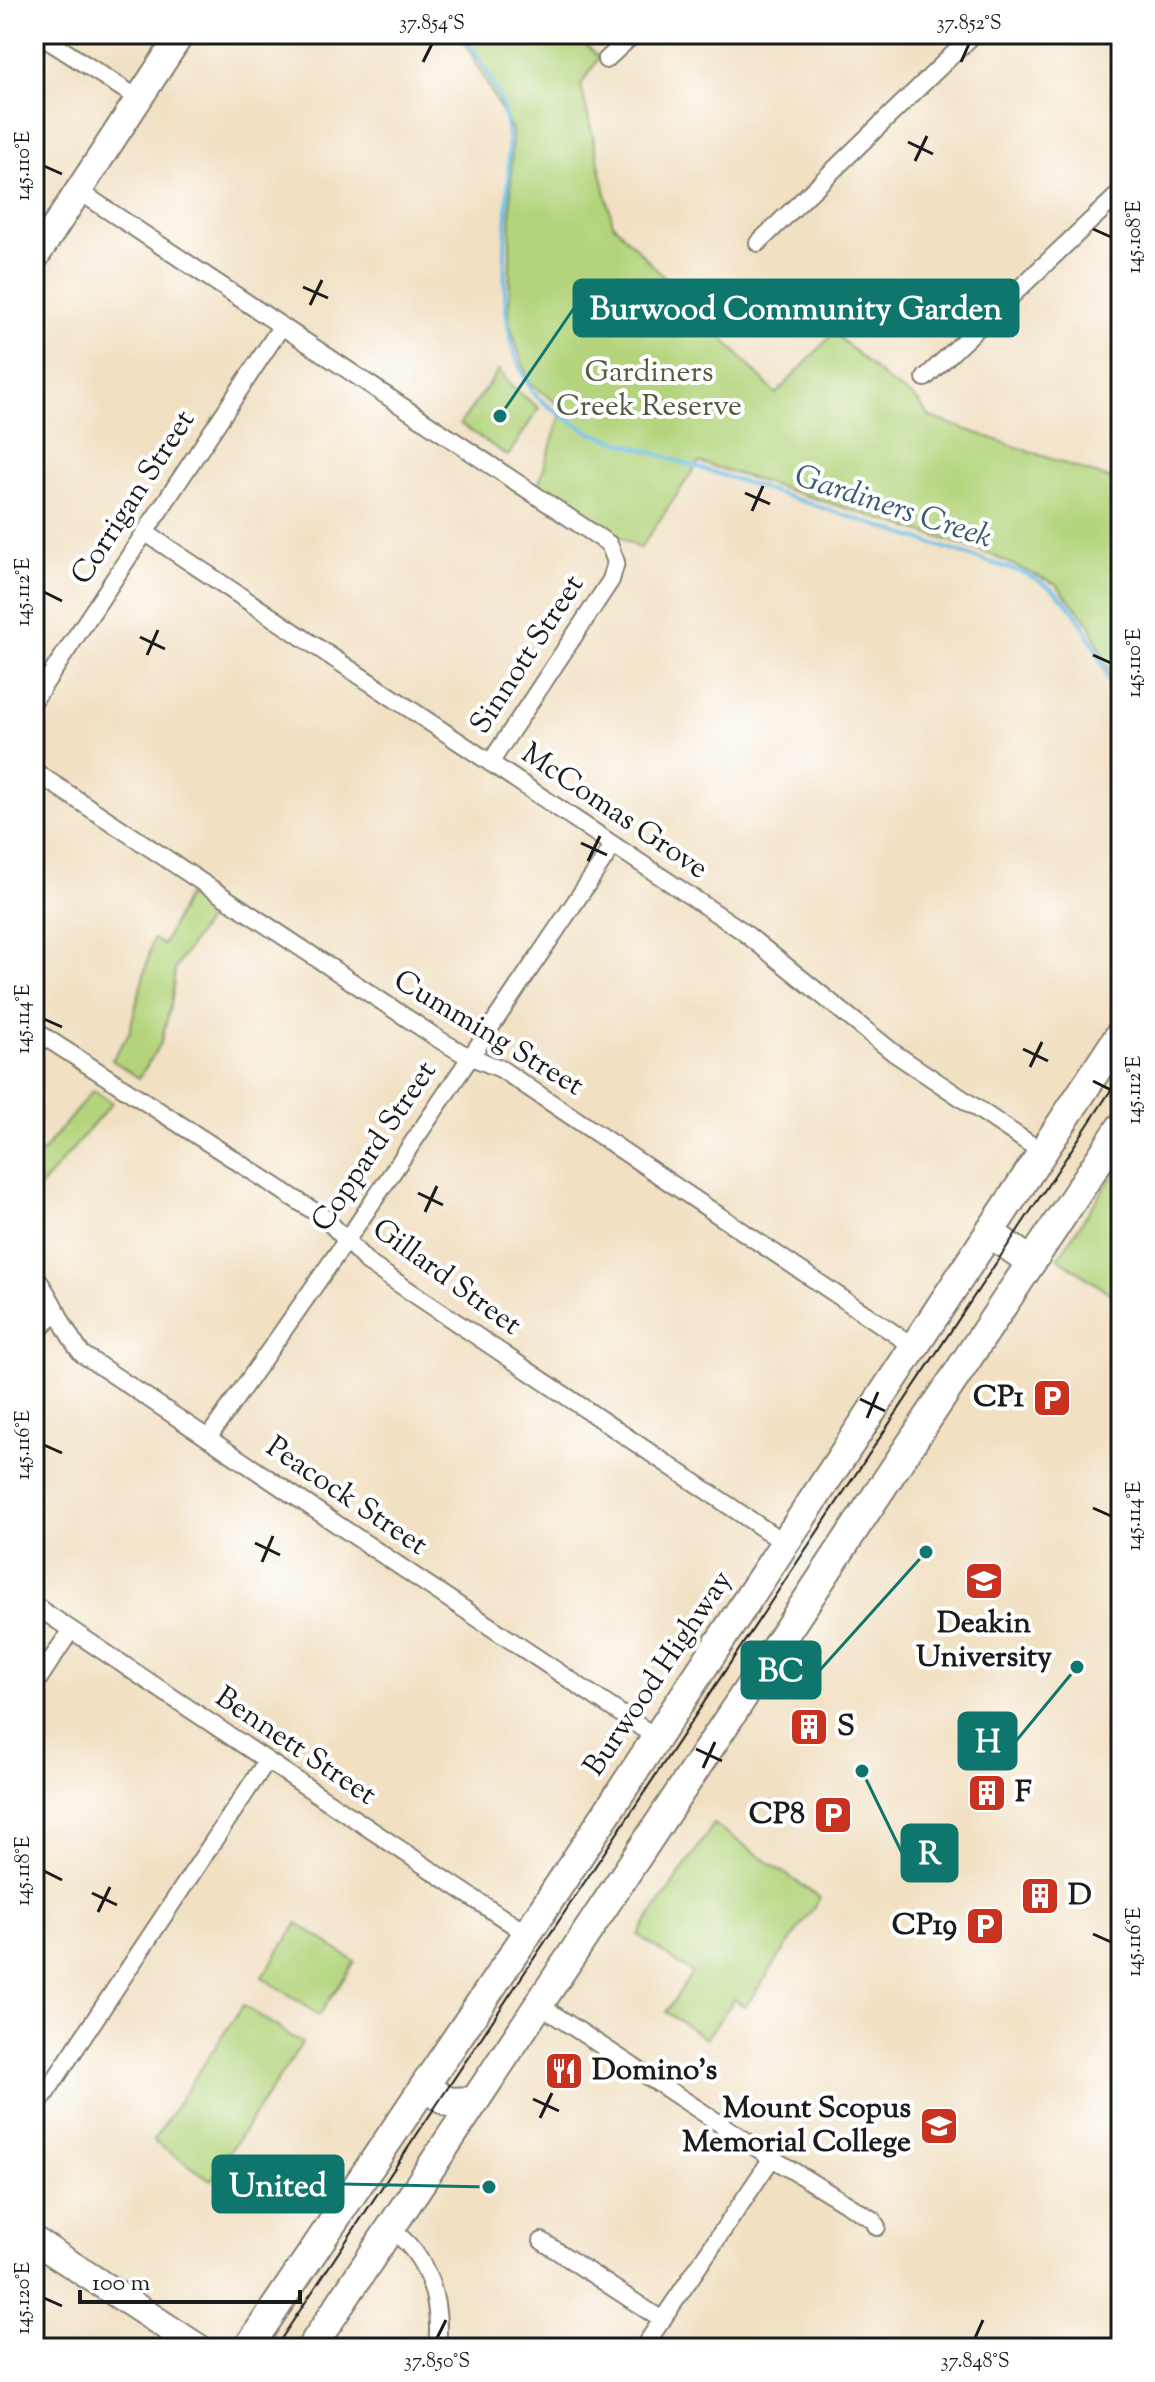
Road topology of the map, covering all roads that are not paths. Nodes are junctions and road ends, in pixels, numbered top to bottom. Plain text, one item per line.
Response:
1 (38, 34) edge
2 (181, 34) edge
3 (634, 34) edge
4 (974, 34) edge
5 (606, 60) dead end
6 (139, 99) junction
7 (79, 191) junction
8 (1121, 192) edge
9 (758, 243) dead end
10 (34, 259) edge
11 (281, 327) junction
12 (925, 378) dead end
13 (146, 533) junction
14 (34, 700) edge
15 (490, 763) junction
16 (34, 771) edge
17 (613, 846) junction
18 (34, 1030) edge
19 (1121, 1033) edge
20 (470, 1057) junction
21 (1121, 1127) edge
22 (1042, 1152) junction
23 (989, 1232) junction
24 (345, 1240) junction
25 (1031, 1262) junction
26 (34, 1275) edge
27 (56, 1312) junction
28 (34, 1335) edge
29 (913, 1346) junction
30 (208, 1438) junction
31 (786, 1544) junction
32 (34, 1605) edge
33 (71, 1630) junction
34 (34, 1686) edge
35 (657, 1738) junction
36 (266, 1762) junction
37 (527, 1934) junction
38 (538, 2004) junction
39 (424, 2087) junction
40 (474, 2101) junction
41 (34, 2111) edge
42 (772, 2158) junction
43 (877, 2227) dead end
44 (390, 2229) junction
45 (34, 2240) edge
46 (542, 2241) dead end
47 (662, 2320) junction
48 (199, 2348) edge
49 (248, 2348) edge
50 (311, 2348) edge
51 (437, 2348) edge
52 (643, 2348) edge

1 - 6 street
2 - 6 main road
3 - 5 street
4 - 9 street
6 - 7 main road
7 - 10 main road
7 - 11 street, Sinnott Street
8 - 12 street
11 - 13 street, Corrigan Street
11 - 15 street, Sinnott Street
13 - 14 street, Corrigan Street
13 - 15 street, McComas Grove
15 - 17 street, McComas Grove
16 - 20 street, Cumming Street
17 - 20 street, Coppard Street
17 - 22 street, McComas Grove
18 - 24 street, Gillard Street
19 - 22 highway, Burwood Highway
20 - 24 street, Coppard Street
20 - 29 street, Cumming Street
21 - 25 highway
22 - 23 highway, Burwood Highway
23 - 25 highway
23 - 29 highway, Burwood Highway
24 - 30 street, Coppard Street
24 - 31 street, Gillard Street
25 - 38 highway
26 - 27 street, Peacock Street
27 - 28 street
27 - 30 street, Peacock Street
29 - 31 highway, Burwood Highway
30 - 35 street, Peacock Street
31 - 35 highway, Burwood Highway
32 - 33 street, Bennett Street
33 - 34 street
33 - 36 street, Bennett Street
35 - 37 highway, Burwood Highway
36 - 37 street, Bennett Street
36 - 41 street
37 - 39 highway, Burwood Highway
38 - 40 highway
38 - 42 street
39 - 40 highway
39 - 49 highway, Burwood Highway
40 - 44 highway
42 - 43 street
42 - 47 street
44 - 50 highway
44 - 51 street
45 - 48 main road
46 - 47 street
47 - 52 street

